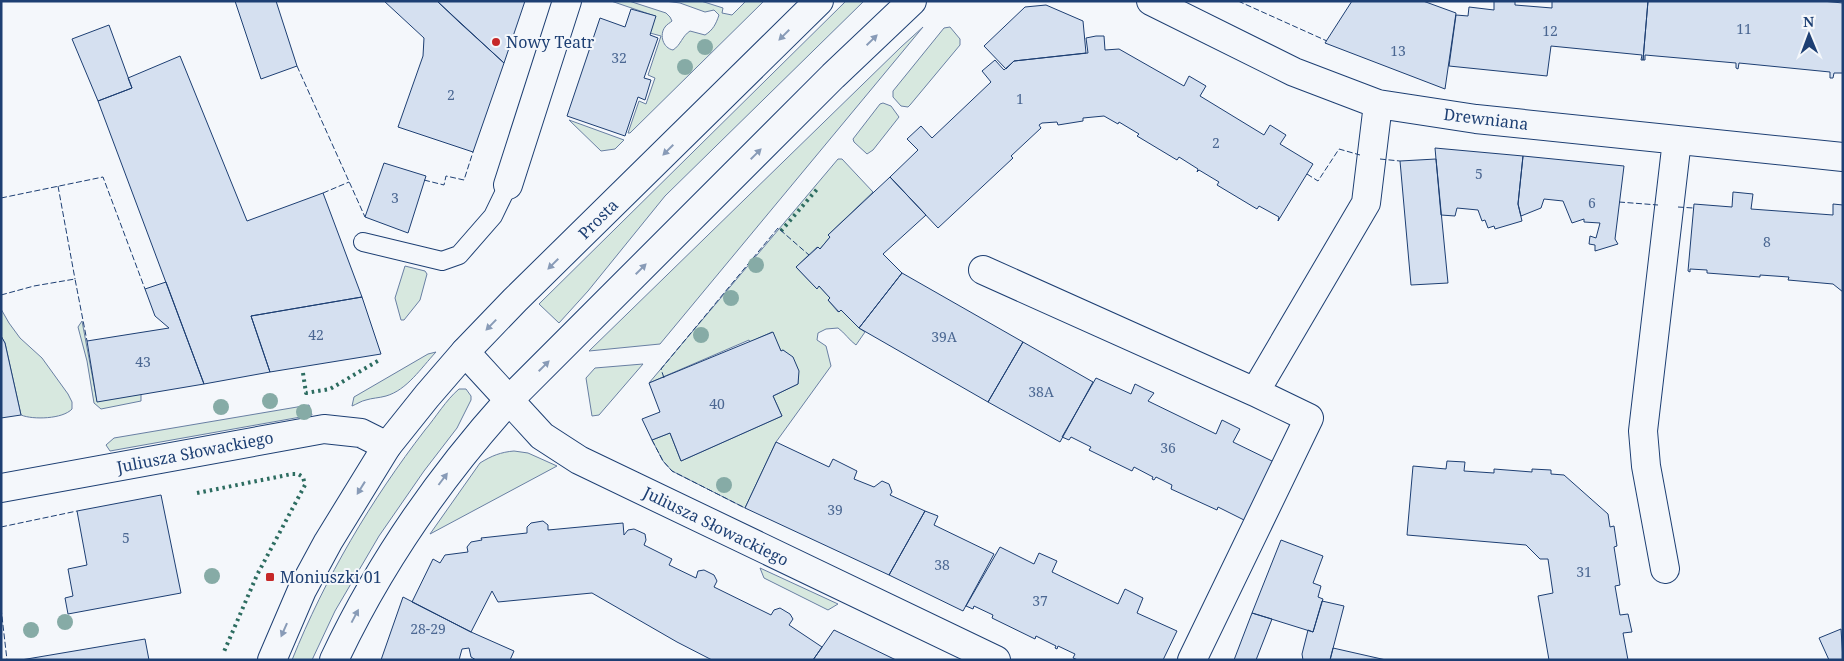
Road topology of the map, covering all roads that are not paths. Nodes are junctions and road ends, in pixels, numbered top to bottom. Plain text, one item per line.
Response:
1 (567, 1) edge
2 (819, 1) edge
3 (912, 1) edge
4 (1151, 1) edge
5 (1378, 104) junction
6 (1677, 140) junction
7 (1843, 157) edge
8 (508, 185) joint
9 (363, 242) dead end
10 (983, 270) dead end
11 (465, 352) junction
12 (1255, 392) junction
13 (509, 400) junction
14 (387, 446) junction
15 (1, 488) edge
16 (1666, 569) dead end
17 (272, 660) edge
18 (334, 660) edge
19 (996, 660) edge
20 (1192, 660) edge

1 - 8 street
2 -> 11 street, Prosta
13 -> 3 street
4 - 5 street, Drewniana
5 - 6 street, Drewniana
5 - 12 street
6 - 7 street, Drewniana
6 - 16 street
8 - 9 lane
10 - 12 street
11 - 13 street, Juliusza Słowackiego
11 - 14 street, Prosta
12 - 20 street
18 -> 13 street
13 - 19 street, Juliusza Słowackiego
14 - 15 street, Juliusza Słowackiego
14 -> 17 street, Prosta

